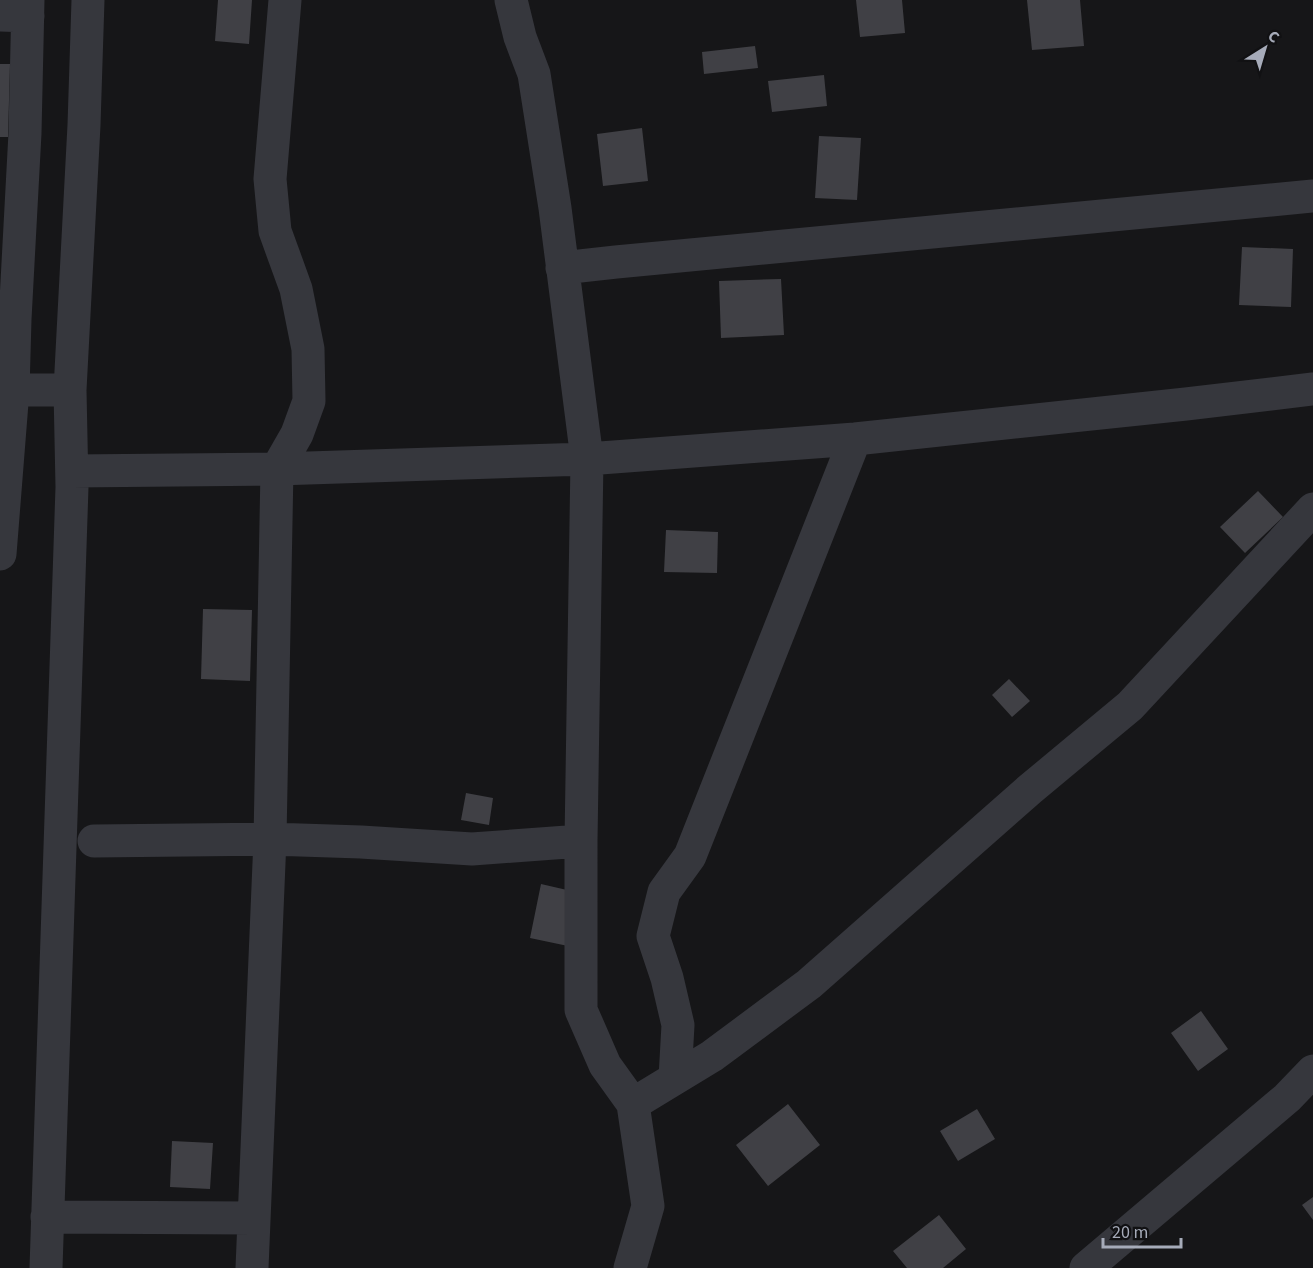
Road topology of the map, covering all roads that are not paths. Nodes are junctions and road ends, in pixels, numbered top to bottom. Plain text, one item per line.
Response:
1 (88, 0) edge
2 (285, 0) edge
3 (512, 0) edge
4 (19, 10) edge
5 (1313, 196) edge
6 (562, 268) junction
7 (1313, 388) edge
8 (7, 390) edge
9 (70, 390) junction
10 (855, 439) junction
11 (587, 459) junction
12 (277, 469) junction
13 (72, 471) junction
14 (1313, 509) edge
15 (0, 554) edge
16 (270, 839) junction
17 (94, 841) dead end
18 (581, 841) junction
19 (1313, 1071) edge
20 (675, 1078) junction
21 (633, 1104) junction
22 (47, 1217) junction
23 (254, 1218) junction
24 (46, 1268) edge
25 (252, 1268) edge
26 (630, 1268) edge
27 (1086, 1268) edge

1 - 9 street
2 - 12 street
3 - 6 street
4 - 8 street
5 - 6 street
6 - 11 street
7 - 10 street
8 - 9 street
8 - 15 street
9 - 13 street
10 - 11 street
10 - 20 street
11 - 12 street
11 - 18 street
12 - 13 street
12 - 16 street
13 - 22 street
14 - 20 street
16 - 17 street
16 - 18 street
16 - 23 street
18 - 21 street
19 - 27 street
20 - 21 street
21 - 26 street
22 - 23 street
22 - 24 street
23 - 25 street

